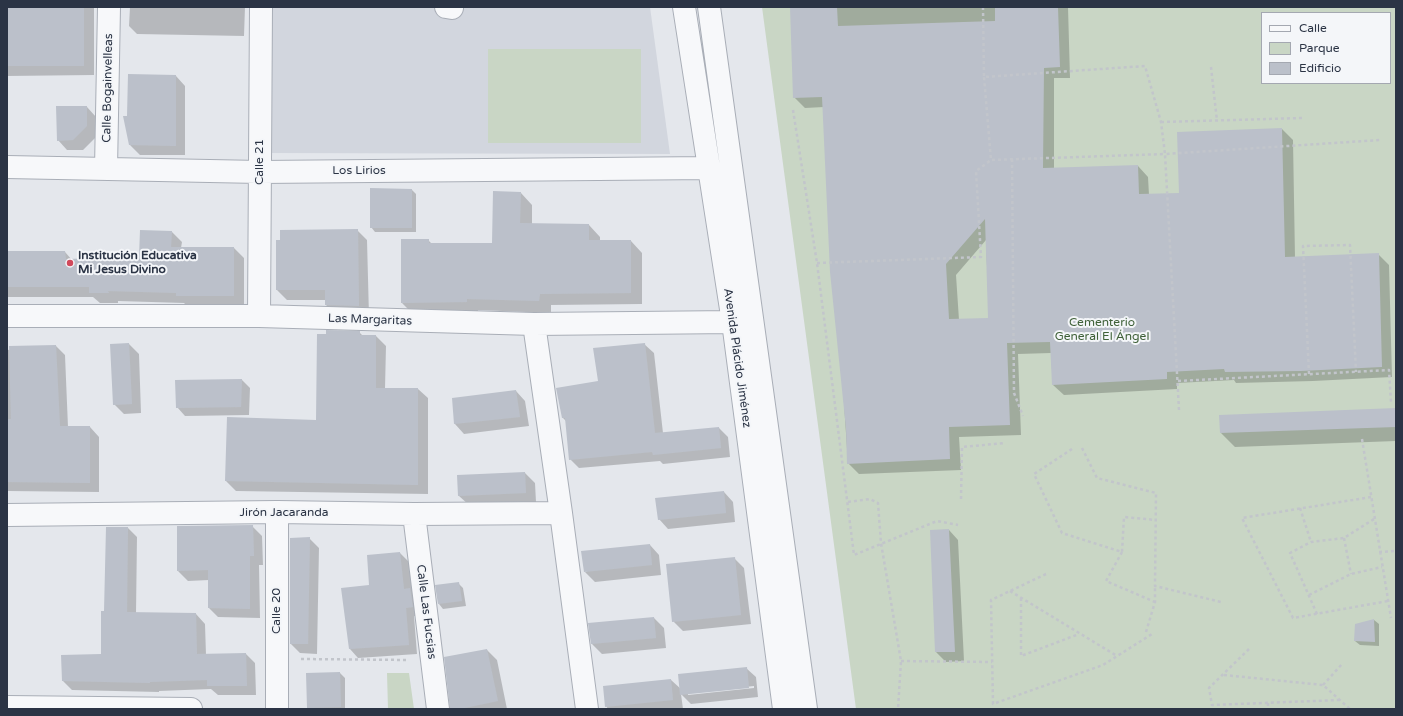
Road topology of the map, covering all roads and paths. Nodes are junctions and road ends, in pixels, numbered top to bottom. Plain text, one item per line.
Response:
1 (109, 7) edge
2 (260, 7) edge
3 (684, 7) edge
4 (708, 7) edge
5 (983, 7) edge
6 (1211, 67) dead end
7 (984, 77) junction
8 (793, 110) dead end
9 (1303, 118) dead end
10 (1217, 121) junction
11 (1161, 122) junction
12 (1380, 140) dead end
13 (1165, 154) junction
14 (1012, 159) junction
15 (991, 160) junction
16 (7, 167) edge
17 (710, 168) junction
18 (106, 169) junction
19 (260, 172) junction
20 (817, 263) junction
21 (7, 316) edge
22 (259, 316) junction
23 (733, 322) junction
24 (534, 324) junction
25 (1356, 372) junction
26 (1309, 374) junction
27 (1177, 381) junction
28 (1391, 402) dead end
29 (1179, 410) dead end
30 (1023, 416) dead end
31 (1362, 439) dead end
32 (1005, 443) dead end
33 (1082, 448) dead end
34 (1072, 449) dead end
35 (1371, 497) junction
36 (961, 499) dead end
37 (848, 502) junction
38 (1300, 508) junction
39 (277, 512) junction
40 (561, 513) junction
41 (414, 514) junction
42 (7, 515) edge
43 (1374, 519) junction
44 (1156, 520) junction
45 (958, 525) dead end
46 (1344, 538) junction
47 (1311, 542) junction
48 (881, 543) junction
49 (1396, 551) edge
50 (1122, 552) junction
51 (1379, 552) junction
52 (1382, 567) junction
53 (1046, 574) dead end
54 (1351, 574) junction
55 (1155, 586) junction
56 (1010, 591) junction
57 (1309, 594) junction
58 (1021, 598) junction
59 (1388, 601) junction
60 (1155, 602) junction
61 (1221, 602) dead end
62 (1317, 614) junction
63 (1391, 618) dead end
64 (1146, 632) dead end
65 (1080, 634) junction
66 (1152, 634) dead end
67 (1249, 649) dead end
68 (1117, 656) junction
69 (277, 659) junction
70 (432, 660) junction
71 (901, 661) junction
72 (992, 662) junction
73 (1343, 664) dead end
74 (1224, 675) junction
75 (1324, 685) junction
76 (1339, 700) junction
77 (1268, 703) junction
78 (7, 707) edge
79 (191, 709) edge
80 (277, 709) edge
81 (438, 709) edge
82 (587, 709) edge
83 (784, 709) edge
84 (806, 709) edge
85 (898, 709) edge
86 (1268, 709) edge
87 (1350, 709) edge

1 - 18 street, Calle Bogainvelleas
2 - 19 street, Calle 21
3 - 17 street, Avenida Plácido Jiménez
4 - 84 street, Avenida Plácido Jiménez
5 - 7 path
6 - 10 path
7 - 11 path
7 - 15 path
8 - 20 path
9 - 10 path
10 - 11 path
11 - 13 path
12 - 13 path
13 - 14 path
13 - 27 path
14 - 15 path
14 - 30 path
15 - 20 path
16 - 18 street, Los Lirios
17 - 19 street, Los Lirios
17 - 23 street, Avenida Plácido Jiménez
18 - 19 street, Los Lirios
19 - 22 street, Calle 21
20 - 37 path
21 - 22 street, Las Margaritas
22 - 24 street, Las Margaritas
23 - 24 street, Las Margaritas
23 - 83 street, Avenida Plácido Jiménez
24 - 40 street
25 - 26 path
25 - 26 path
25 - 28 path
26 - 27 path
27 - 29 path
31 - 35 path
32 - 36 path
33 - 44 path
34 - 50 path
35 - 38 path
35 - 43 path
37 - 48 path
37 - 48 path
38 - 47 path
38 - 62 path
39 - 41 street, Jirón Jacaranda
39 - 42 street, Jirón Jacaranda
39 - 69 street, Calle 20
40 - 41 street, Jirón Jacaranda
40 - 82 street
41 - 70 street, Calle Las Fucsias
43 - 46 path
43 - 51 path
44 - 50 path
44 - 55 path
45 - 48 path
46 - 47 path
46 - 54 path
47 - 57 path
48 - 71 path
49 - 51 path
50 - 60 path
51 - 52 path
52 - 54 path
52 - 59 path
53 - 56 path
54 - 57 path
55 - 60 path
55 - 61 path
56 - 58 path
56 - 72 path
57 - 62 path
58 - 65 path
58 - 65 path
59 - 62 path
59 - 63 path
60 - 64 path
65 - 68 path
66 - 68 path
67 - 74 path
68 - 72 path
69 - 70 path
69 - 80 street, Calle 20
70 - 81 street, Calle Las Fucsias
71 - 72 path
71 - 85 path
73 - 75 path
74 - 75 path
74 - 77 path
75 - 76 path
76 - 77 path
76 - 87 path
77 - 86 path
78 - 79 street

